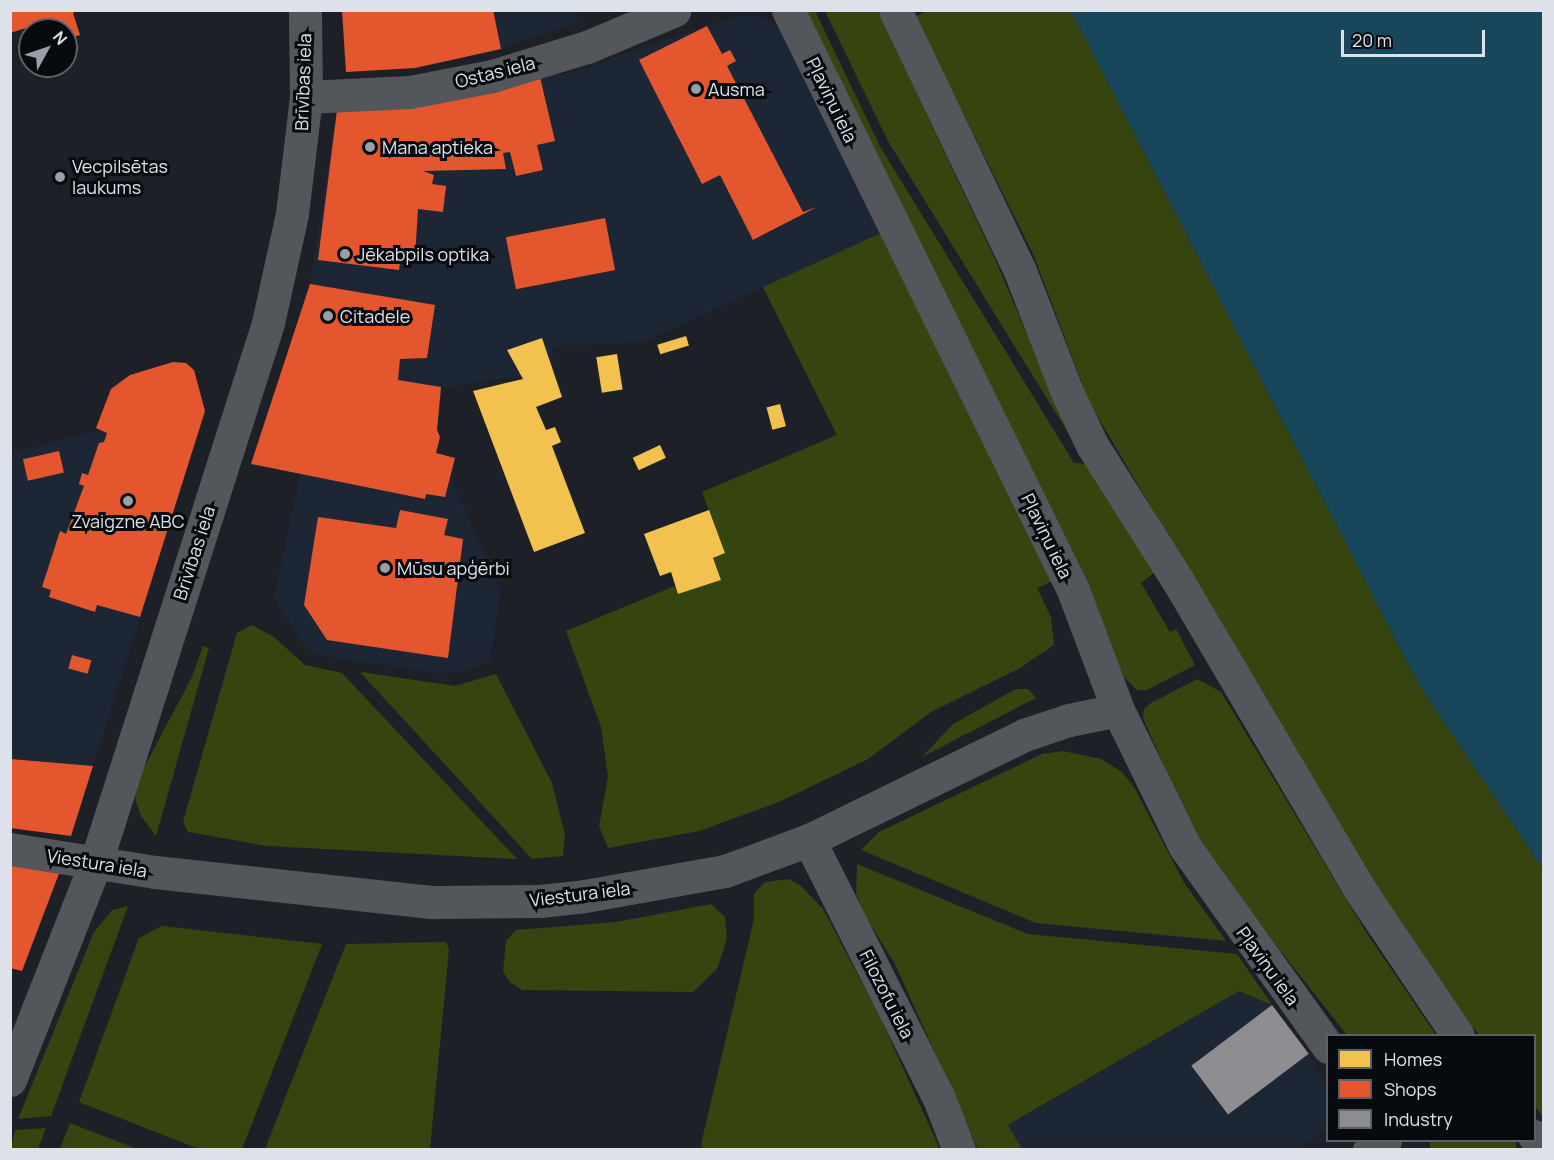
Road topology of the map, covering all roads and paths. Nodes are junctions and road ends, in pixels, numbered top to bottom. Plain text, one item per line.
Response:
1 (305, 10) edge
2 (675, 10) edge
3 (788, 10) edge
4 (895, 10) edge
5 (306, 97) junction
6 (1118, 710) junction
7 (809, 840) junction
8 (10, 849) edge
9 (96, 862) junction
10 (1457, 1034) edge
11 (1326, 1044) edge
12 (10, 1080) edge
13 (959, 1149) edge

1 - 5 street, Brīvības iela
2 - 5 street, Ostas iela
3 - 6 street, Pļaviņu iela
4 - 10 street
5 - 9 street, Brīvības iela
6 - 7 street, Viestura iela
6 - 11 street, Pļaviņu iela
7 - 9 street, Viestura iela
7 - 13 street, Filozofu iela
8 - 9 street, Viestura iela
9 - 12 street, Brīvības iela

